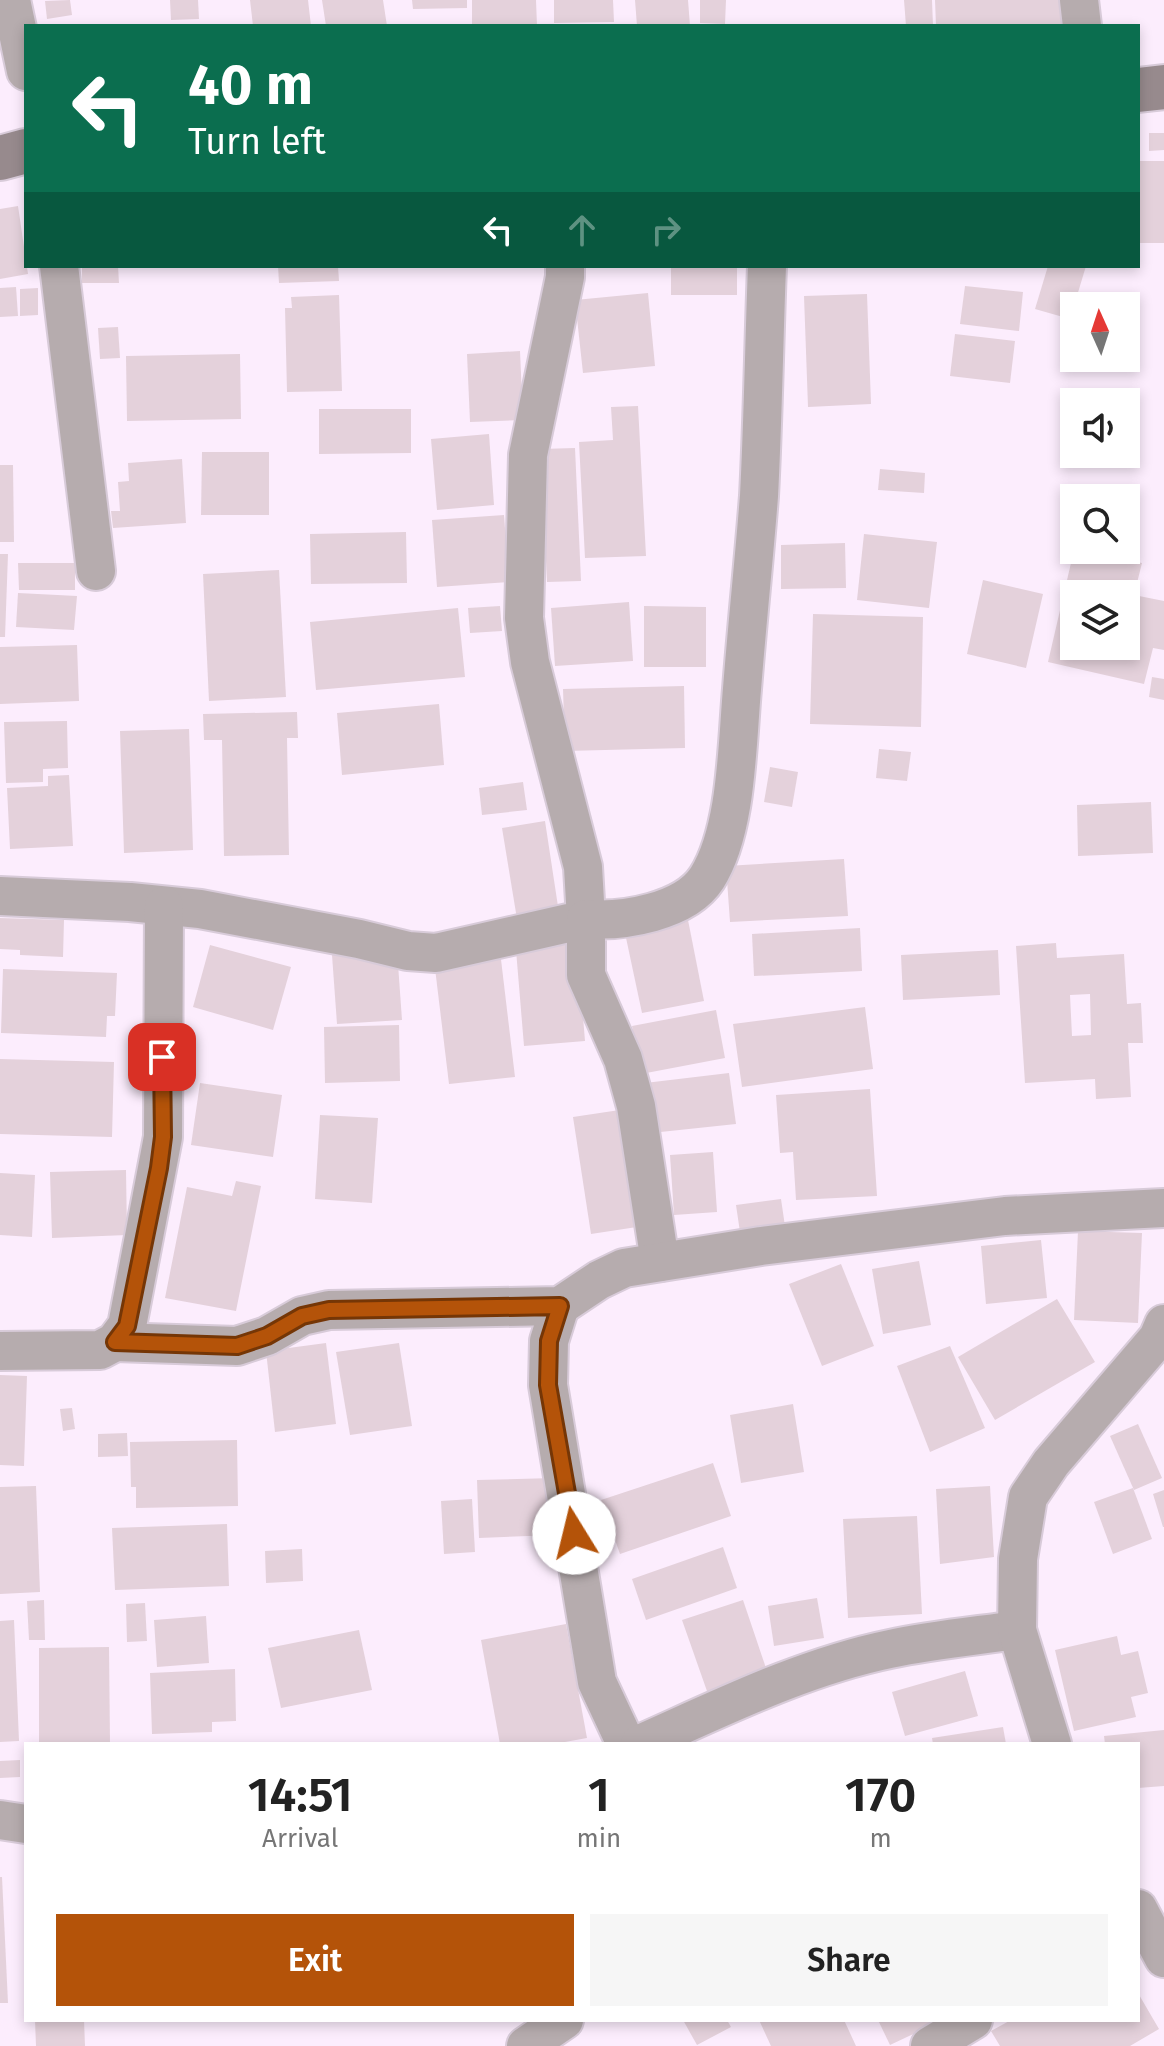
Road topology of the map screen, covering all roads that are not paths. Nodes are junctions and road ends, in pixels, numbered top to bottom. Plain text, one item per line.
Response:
1 (11, 0) edge
2 (1079, 0) edge
3 (1082, 24) edge
4 (24, 62) edge
5 (1164, 87) edge
6 (1140, 90) edge
7 (24, 152) edge
8 (0, 158) edge
9 (59, 268) edge
10 (565, 268) edge
11 (767, 268) edge
12 (96, 571) dead end
13 (0, 896) edge
14 (164, 906) junction
15 (586, 919) junction
16 (1164, 1208) edge
17 (660, 1262) junction
18 (560, 1306) junction
19 (1162, 1336) edge
20 (115, 1342) junction
21 (0, 1351) edge
22 (1017, 1630) junction
23 (625, 1742) edge
24 (645, 1742) edge
25 (1051, 1742) edge
26 (0, 1820) edge
27 (24, 1824) edge
28 (1140, 1915) edge
29 (1164, 1958) edge
30 (561, 2022) edge
31 (970, 2022) edge
32 (526, 2046) edge
33 (930, 2046) edge

1 - 4 street
2 - 3 street
5 - 6 street
7 - 8 street
9 - 12 street
10 - 15 street
11 - 15 street
13 - 14 street
14 - 15 street
14 - 20 street
15 - 17 street
16 - 17 street
17 - 18 street
18 - 20 street
18 - 23 street
19 - 22 street
20 - 21 street
22 - 24 street
22 - 25 street
26 - 27 street
28 - 29 street
30 - 32 street
31 - 33 street

